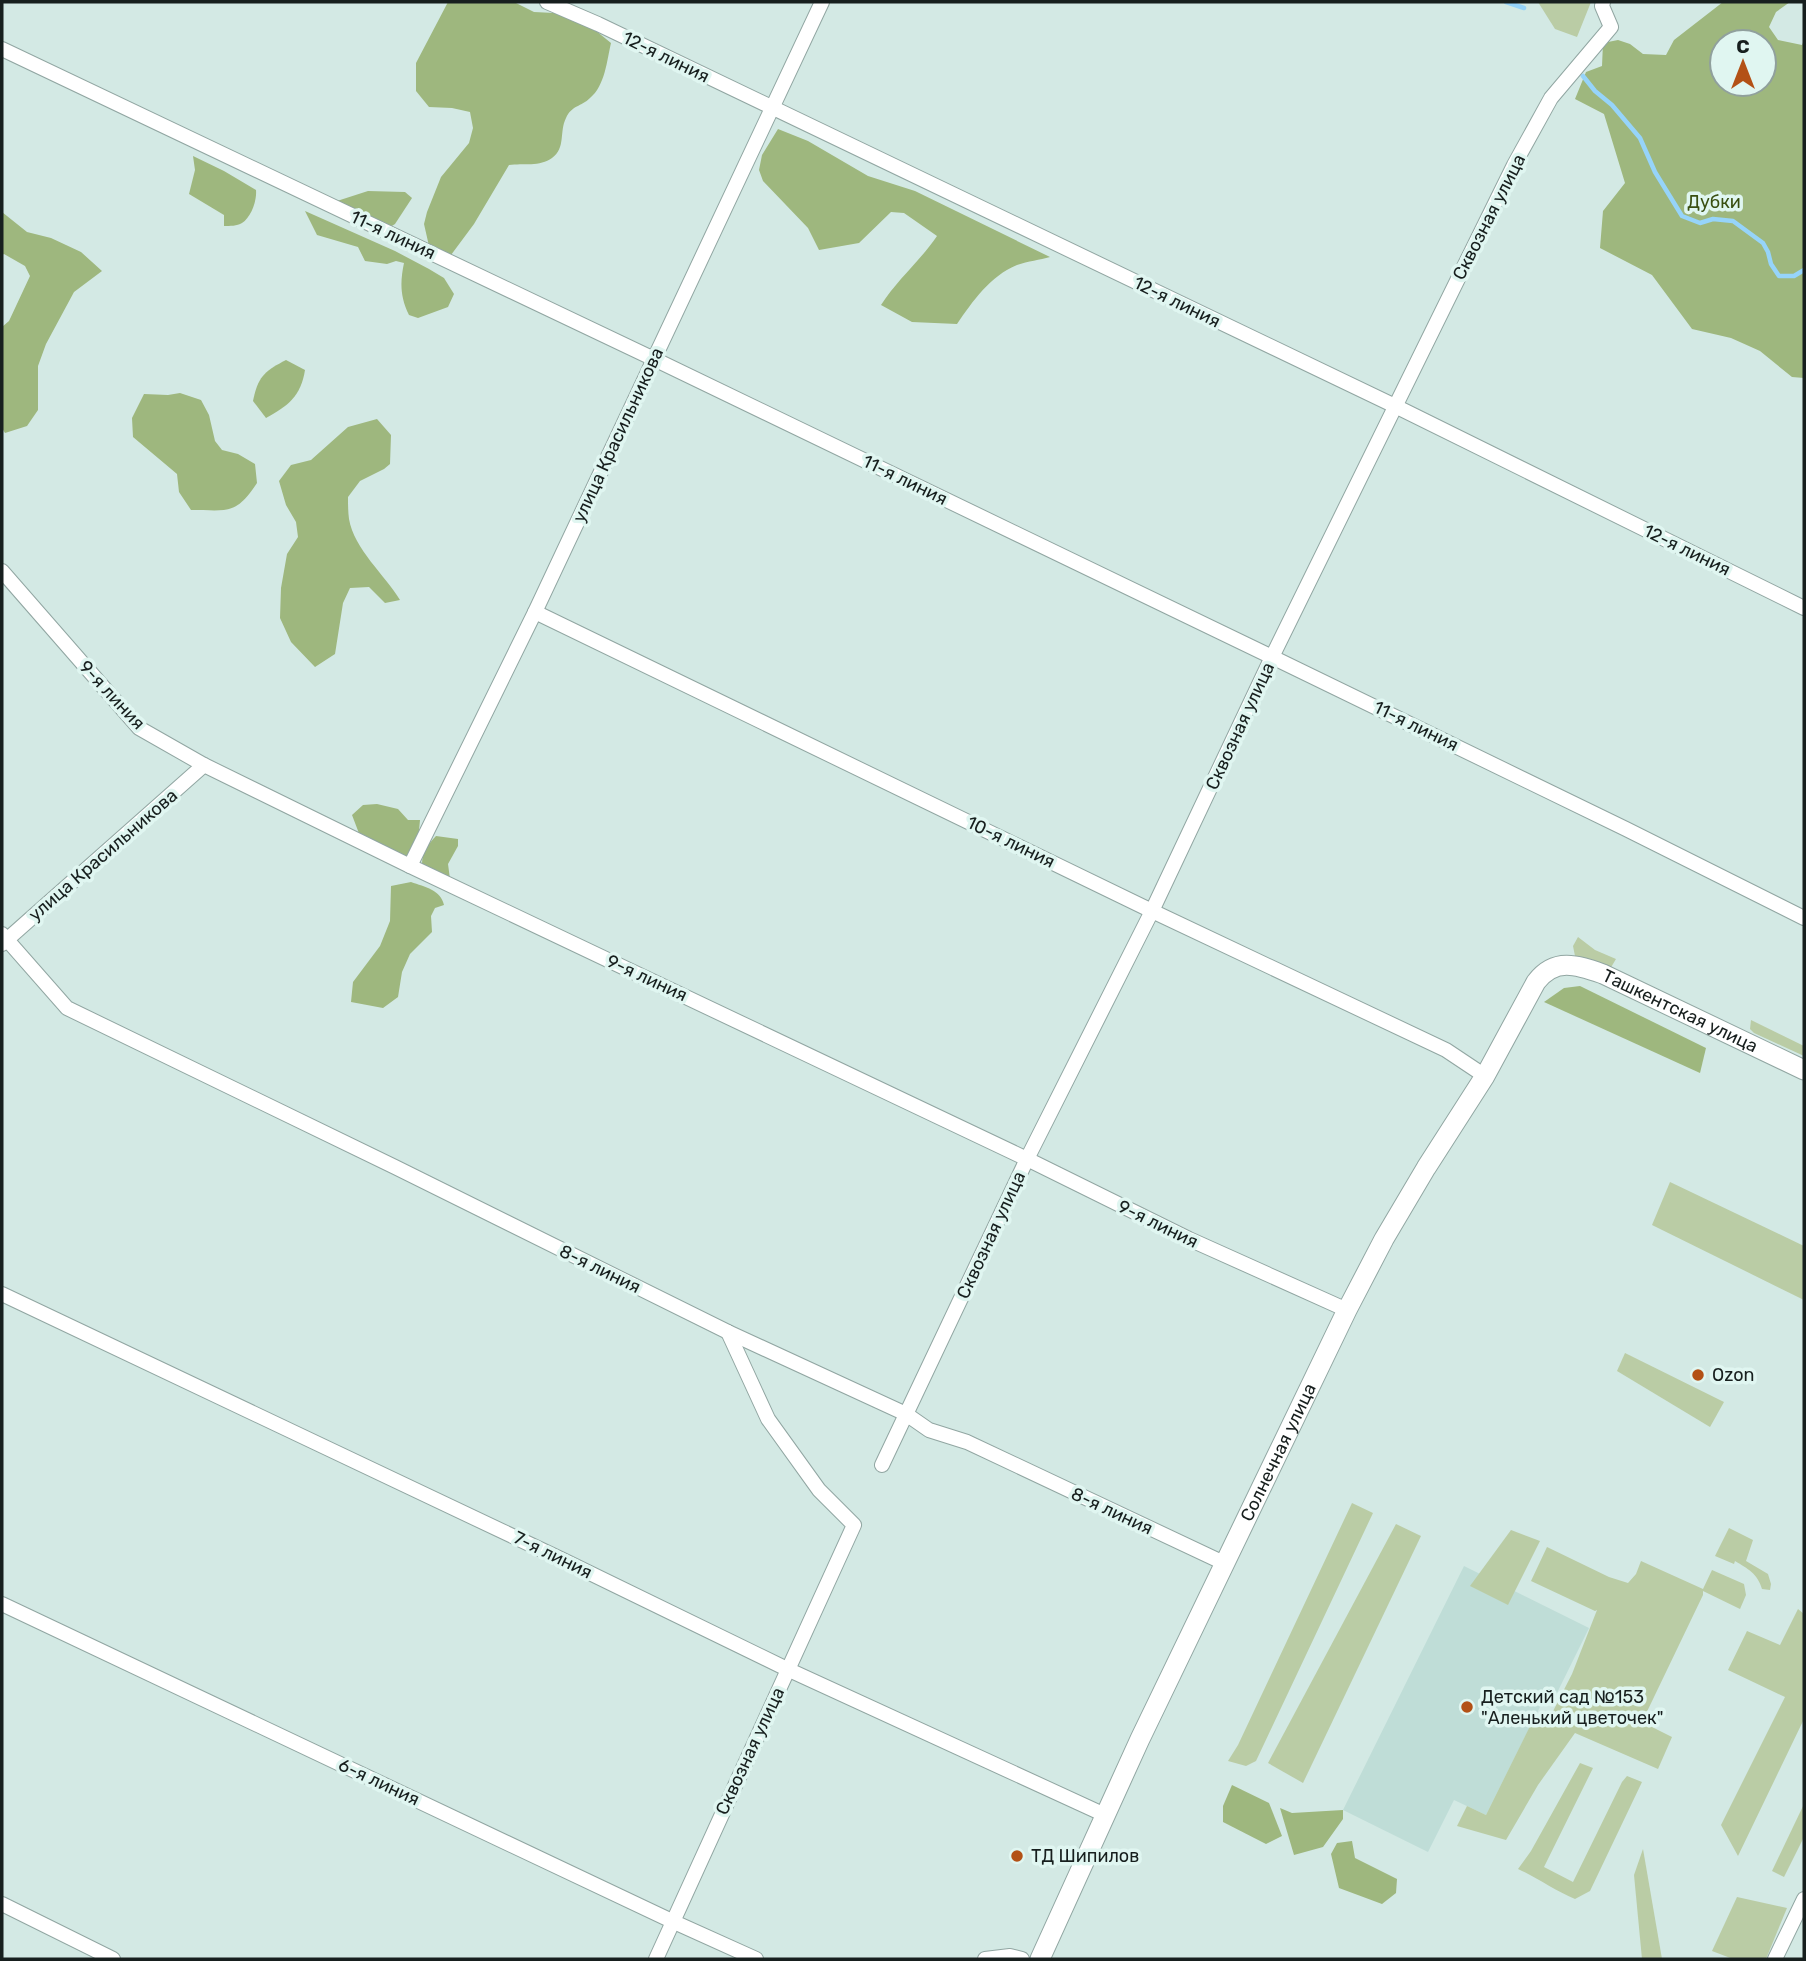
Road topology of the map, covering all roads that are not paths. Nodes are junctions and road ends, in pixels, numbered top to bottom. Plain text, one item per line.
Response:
1 (547, 2) edge
2 (822, 2) edge
3 (1603, 2) edge
4 (2, 49) edge
5 (772, 109) junction
6 (654, 359) junction
7 (1395, 406) junction
8 (2, 570) edge
9 (1804, 608) edge
10 (535, 612) junction
11 (1272, 656) junction
12 (204, 765) junction
13 (410, 866) junction
14 (1152, 911) junction
15 (1804, 919) edge
16 (3, 939) edge
17 (1554, 966) joint
18 (1804, 1070) edge
19 (1485, 1076) junction
20 (1027, 1159) junction
21 (2, 1294) edge
22 (1347, 1310) junction
23 (728, 1332) junction
24 (906, 1415) junction
25 (882, 1465) dead end
26 (1226, 1564) junction
27 (2, 1604) edge
28 (787, 1669) junction
29 (1105, 1815) junction
30 (1804, 1899) edge
31 (2, 1905) edge
32 (674, 1922) junction
33 (113, 1959) edge
34 (656, 1959) edge
35 (756, 1959) edge
36 (985, 1959) edge
37 (1022, 1959) edge
38 (1040, 1959) edge
39 (1775, 1959) edge

1 - 5 street, 12-я линия
2 - 5 street, улица Красильникова
3 - 7 street, Сквозная улица
4 - 6 street, 11-я линия
5 - 6 street, улица Красильникова
5 - 7 street, 12-я линия
6 - 10 street, улица Красильникова
6 - 11 street, 11-я линия
7 - 9 street, 12-я линия
7 - 11 street, Сквозная улица
8 - 12 street, 9-я линия
10 - 13 street, улица Красильникова
10 - 14 street, 10-я линия
11 - 14 street, Сквозная улица
11 - 15 street, 11-я линия
12 - 13 street, 9-я линия
12 - 16 street, улица Красильникова
13 - 20 street, 9-я линия
14 - 19 street, 10-я линия
14 - 20 street, Сквозная улица
16 - 23 street, 8-я линия
17 - 18 main road, Ташкентская улица
17 - 19 main road, Солнечная улица
19 - 22 main road, Солнечная улица
20 - 22 street, 9-я линия
20 - 24 street, Сквозная улица
21 - 28 street, 7-я линия
22 - 26 main road, Солнечная улица
23 - 24 street, 8-я линия
23 - 28 street, Сквозная улица
24 - 25 street, Сквозная улица
24 - 26 street, 8-я линия
26 - 29 main road, Солнечная улица
27 - 32 street, 6-я линия
28 - 29 street, 7-я линия
28 - 32 street, Сквозная улица
29 - 38 main road, Солнечная улица
30 - 39 street
31 - 33 street
32 - 34 street, Сквозная улица
32 - 35 street, 6-я линия
36 - 37 street

